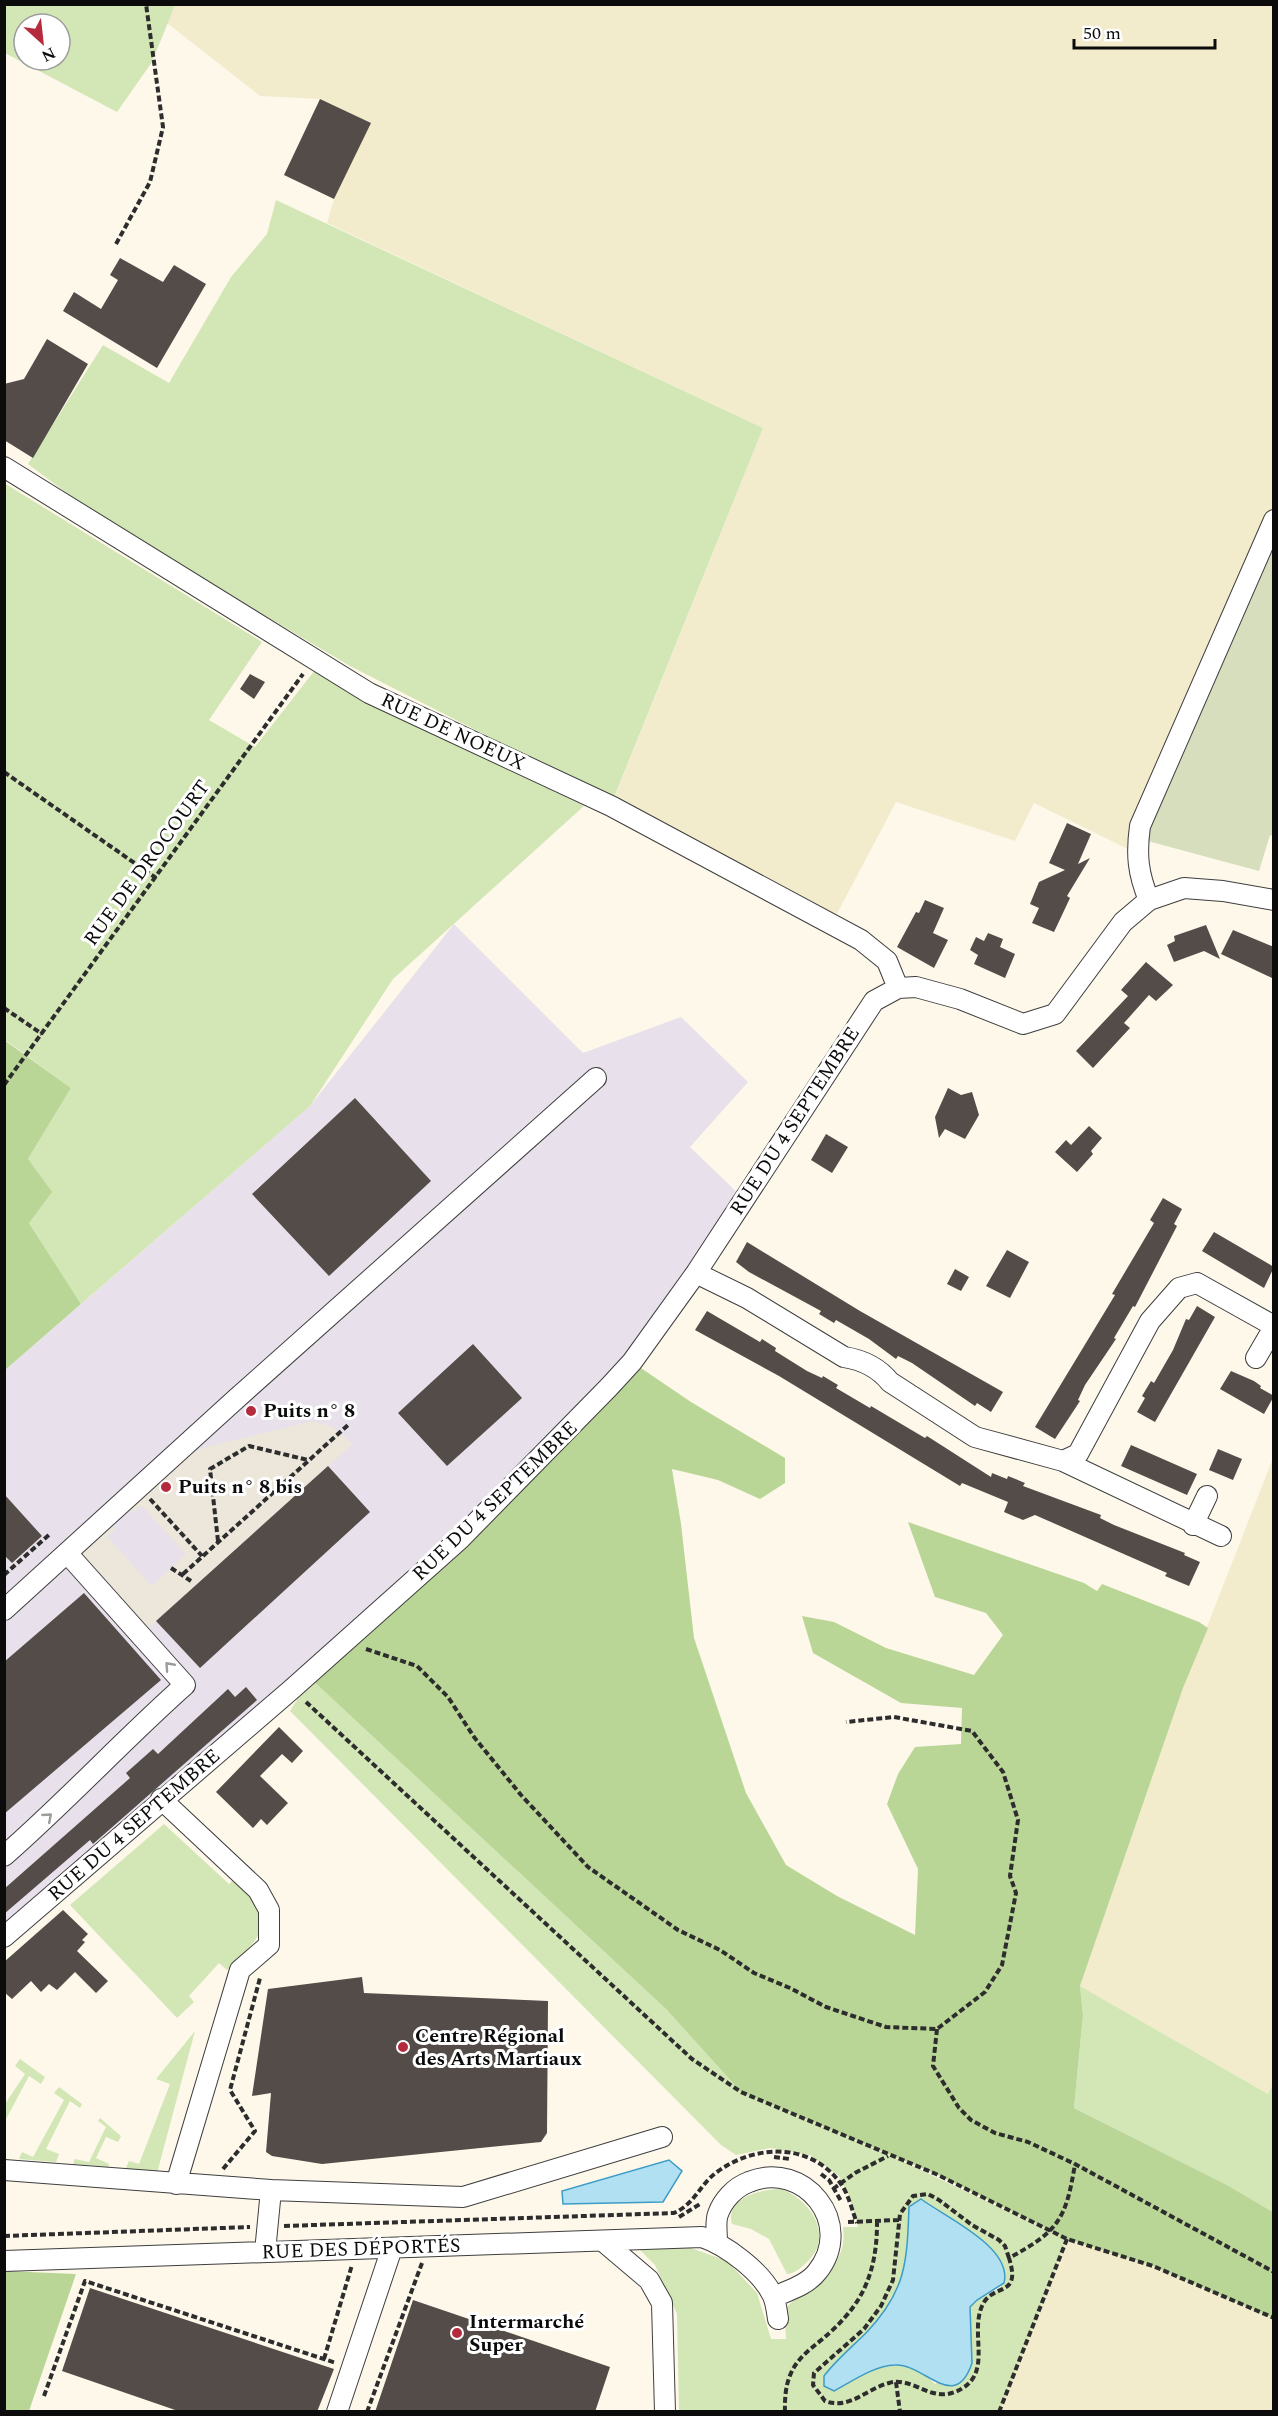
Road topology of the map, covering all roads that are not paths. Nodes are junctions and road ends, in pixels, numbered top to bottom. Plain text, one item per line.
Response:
1 (4, 467) edge
2 (1274, 520) edge
3 (1149, 900) junction
4 (1274, 900) edge
5 (898, 988) junction
6 (596, 1078) dead end
7 (696, 1273) junction
8 (1274, 1326) edge
9 (1256, 1358) dead end
10 (1063, 1461) junction
11 (1207, 1496) dead end
12 (1193, 1525) junction
13 (1221, 1536) dead end
14 (67, 1553) junction
15 (4, 1610) edge
16 (161, 1799) junction
17 (4, 1856) edge
18 (4, 1937) edge
19 (662, 2137) dead end
20 (4, 2170) edge
21 (176, 2184) junction
22 (271, 2190) junction
23 (603, 2241) junction
24 (717, 2241) junction
25 (392, 2248) junction
26 (265, 2252) junction
27 (4, 2261) edge
28 (774, 2297) junction
29 (778, 2319) dead end
30 (337, 2412) edge
31 (665, 2412) edge

1 - 5 street, RUE DE NOEUX
2 - 3 street
3 - 4 street
3 - 5 street
5 - 7 street, RUE DU 4 SEPTEMBRE
6 - 14 street
7 - 10 street
7 - 16 street, RUE DU 4 SEPTEMBRE
8 - 9 street
8 - 10 street
10 - 12 street
11 - 12 street
12 - 13 street
14 - 15 street
17 -> 14 street
16 - 18 street, RUE DU 4 SEPTEMBRE
16 - 21 street
19 - 22 street
20 - 21 street
21 - 22 street
22 - 26 street
23 - 24 street, RUE DES DÉPORTÉS
23 - 25 street, RUE DES DÉPORTÉS
23 - 31 street
24 - 28 street
24 - 28 street
25 - 26 street, RUE DES DÉPORTÉS
25 - 30 street
26 - 27 street, RUE DES DÉPORTÉS
28 - 29 street

